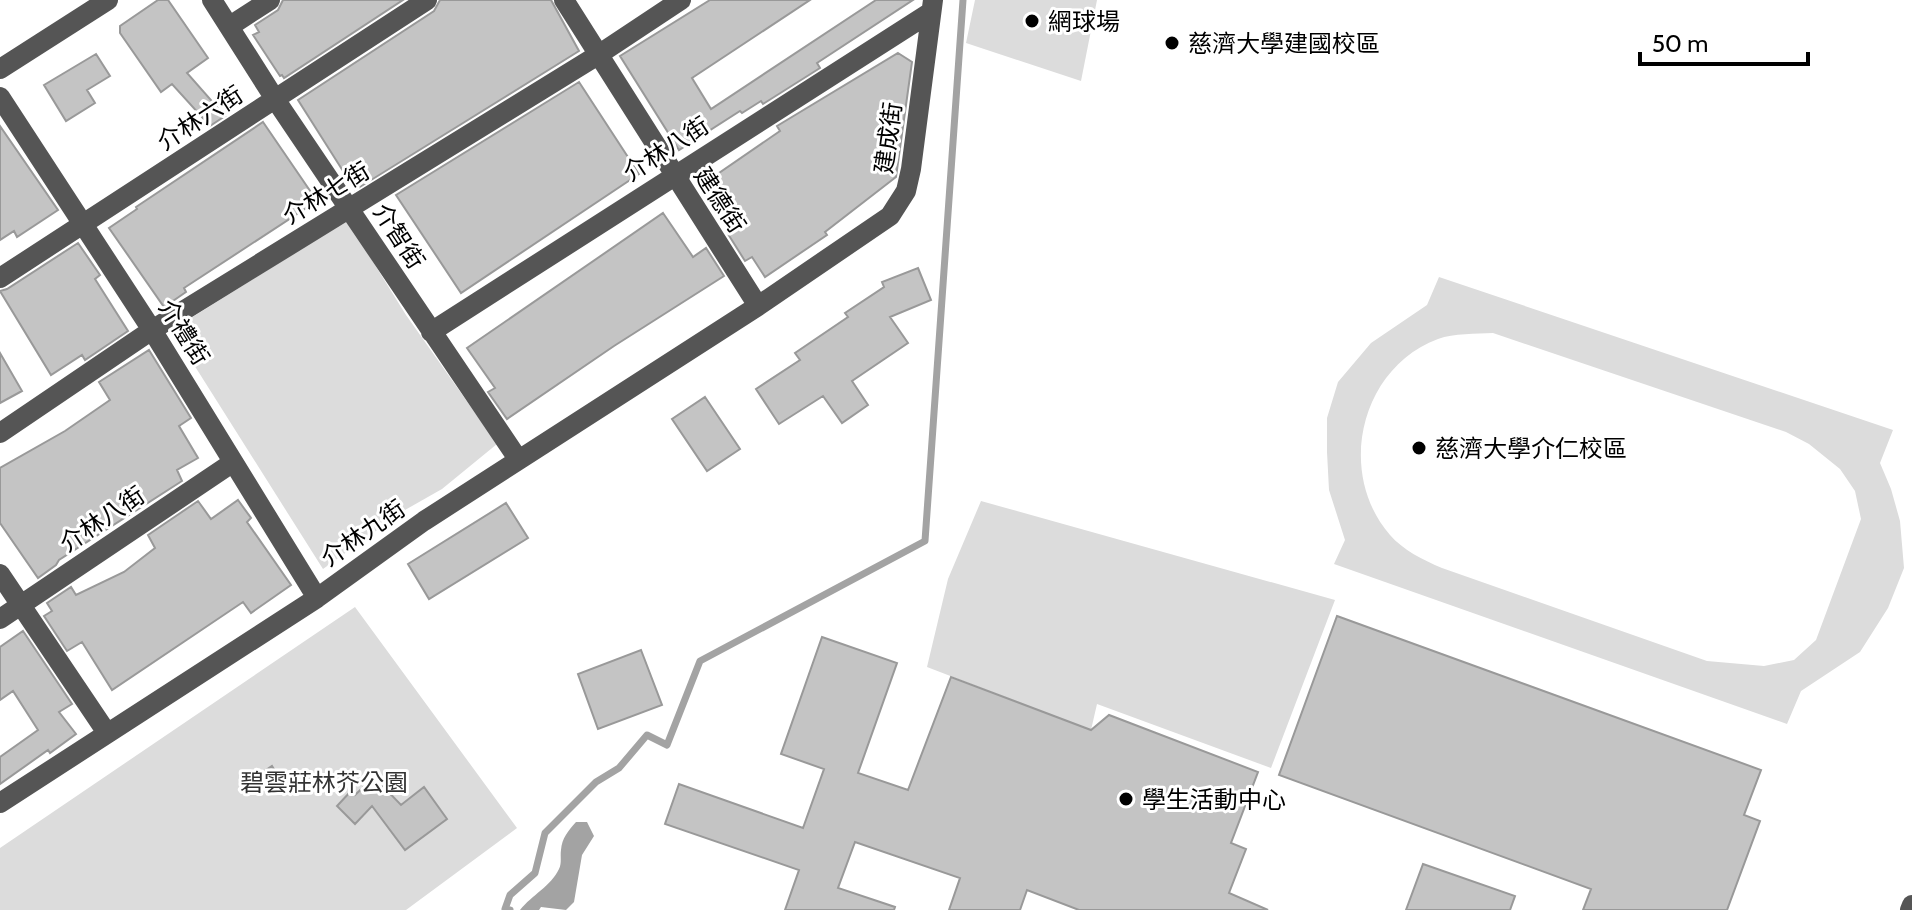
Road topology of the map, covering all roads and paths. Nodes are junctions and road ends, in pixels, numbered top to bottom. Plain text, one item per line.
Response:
1 (108, 0) edge
2 (212, 0) edge
3 (270, 0) edge
4 (427, 0) edge
5 (564, 0) edge
6 (681, 0) edge
7 (932, 6) edge
8 (230, 26) junction
9 (598, 55) junction
10 (0, 69) edge
11 (0, 97) edge
12 (275, 99) junction
13 (673, 176) junction
14 (350, 209) junction
15 (84, 225) junction
16 (0, 278) edge
17 (758, 306) junction
18 (152, 330) junction
19 (431, 332) junction
20 (0, 433) edge
21 (518, 459) junction
22 (232, 463) junction
23 (0, 574) edge
24 (317, 598) junction
25 (20, 606) junction
26 (0, 619) edge
27 (107, 733) junction
28 (0, 803) edge

1 - 10 street
2 - 8 street, 介智街
3 - 8 street
4 - 12 street, 介林六街
5 - 9 street, 建德街
6 - 9 street, 介林七街
7 - 13 street, 介林八街
7 - 17 street, 建成街
8 - 12 street, 介智街
9 - 13 street, 建德街
9 - 14 street, 介林七街
11 - 15 street, 介禮街
12 - 14 street, 介智街
12 - 15 street, 介林六街
13 - 17 street, 建德街
13 - 19 street, 介林八街
14 - 18 street, 介林七街
14 - 19 street, 介智街
15 - 16 street, 介林六街
15 - 18 street, 介禮街
17 - 21 street, 介林九街
18 - 20 street, 介林七街
18 - 22 street, 介禮街
19 - 21 street, 介智街
21 - 24 street, 介林九街
22 - 24 street, 介禮街
22 - 25 street, 介林八街
23 - 25 street
24 - 27 street, 介林九街
25 - 26 street, 介林八街
25 - 27 street
27 - 28 street, 介林九街

